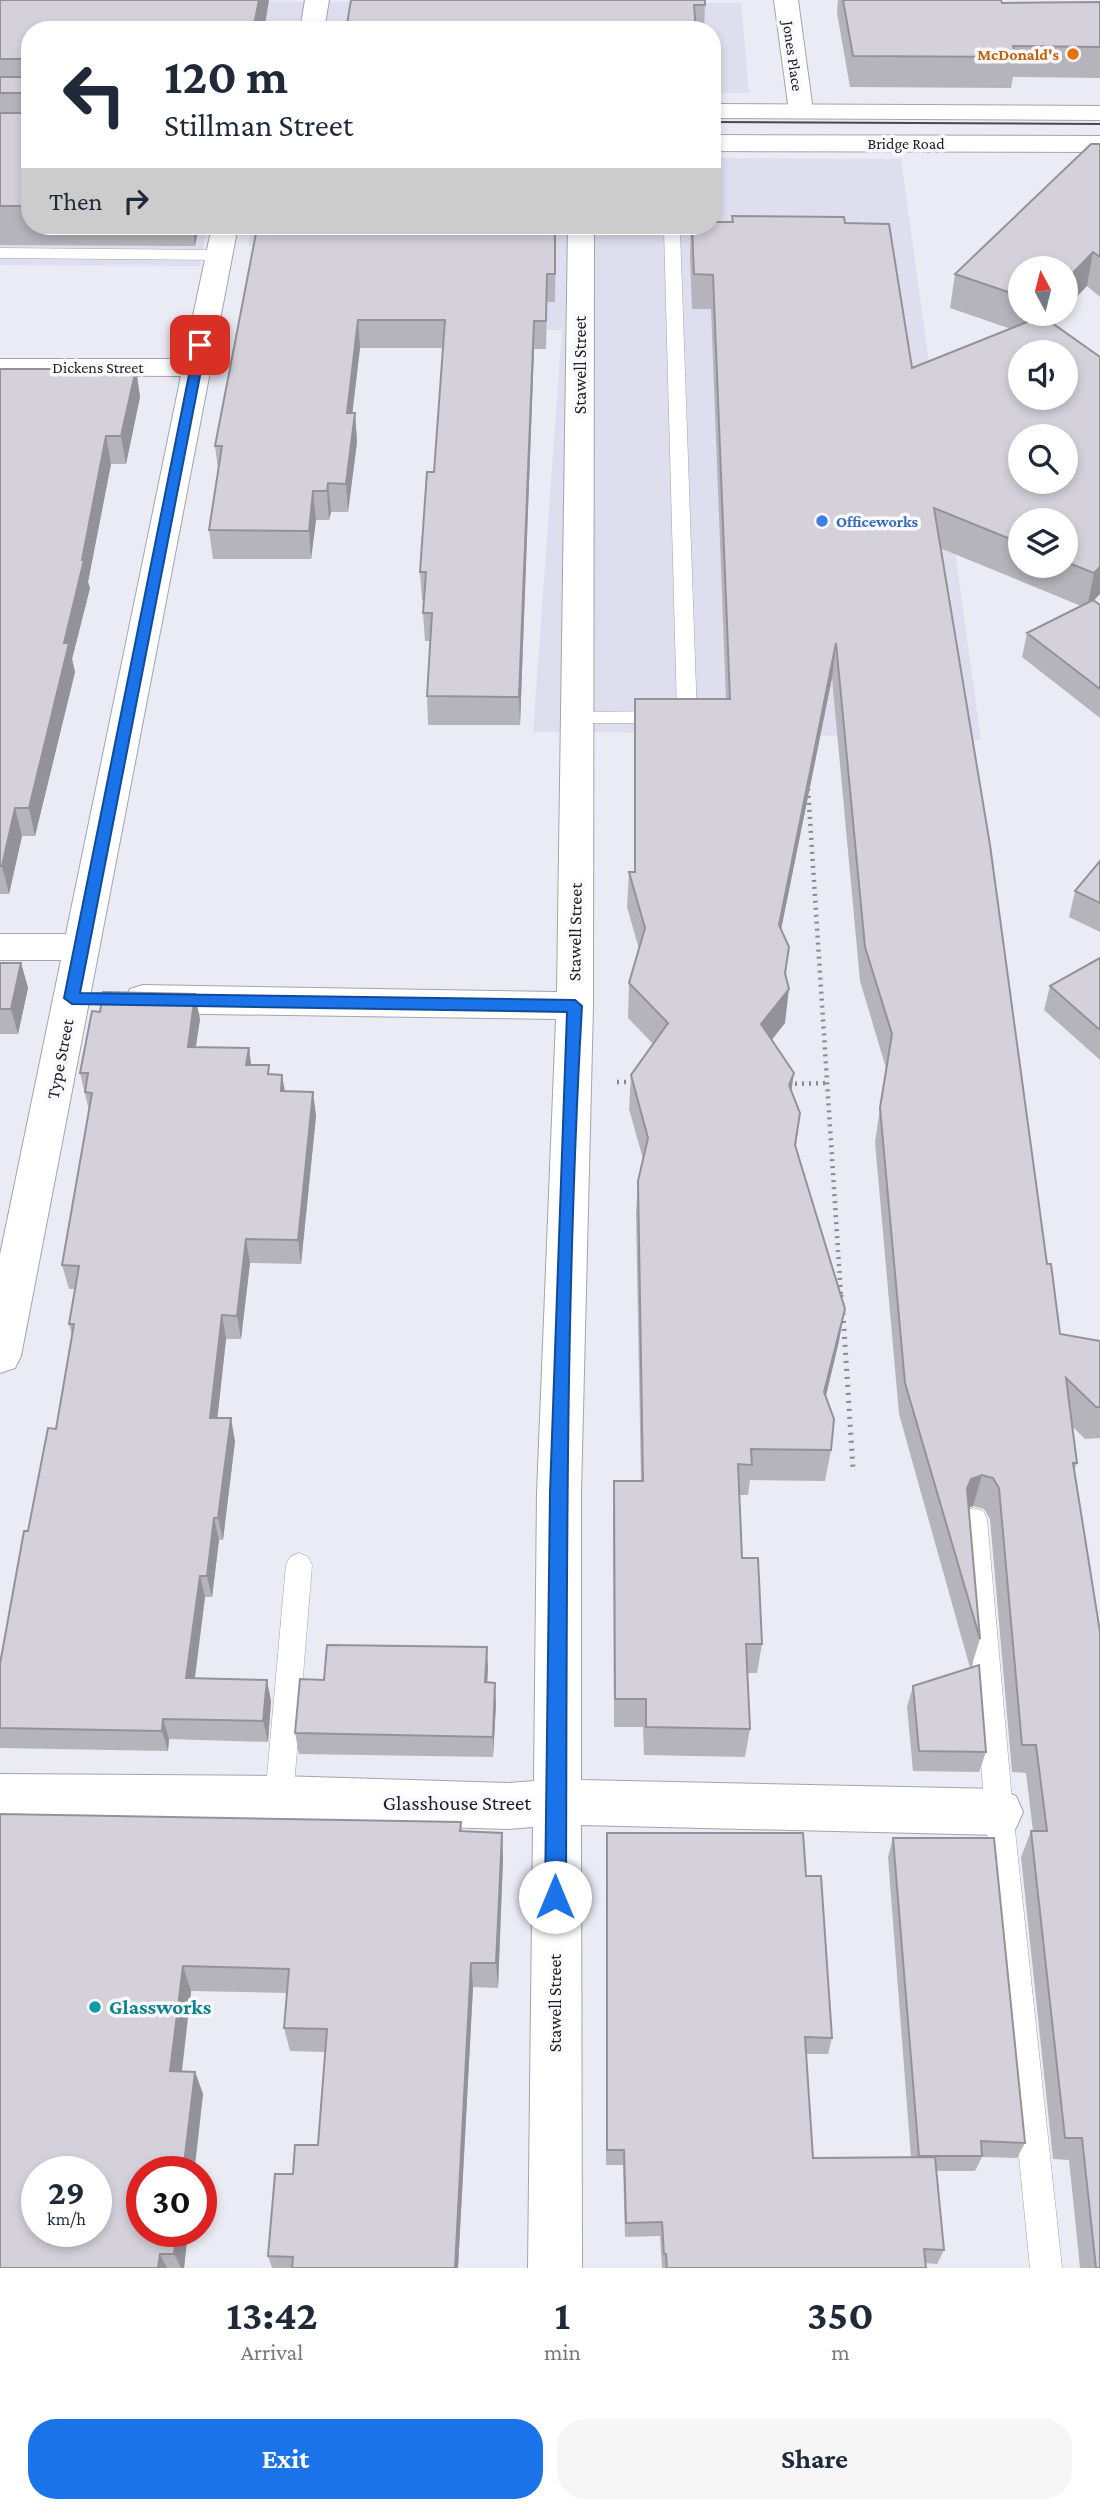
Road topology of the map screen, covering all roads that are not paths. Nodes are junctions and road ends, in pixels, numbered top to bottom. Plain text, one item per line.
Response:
1 (317, 0) edge
2 (786, 0) edge
3 (314, 21) edge
4 (721, 111) edge
5 (801, 111) junction
6 (1030, 112) junction
7 (1100, 113) edge
8 (721, 143) edge
9 (804, 143) junction
10 (1039, 144) junction
11 (1100, 144) edge
12 (581, 235) edge
13 (672, 235) edge
14 (222, 240) edge
15 (0, 253) edge
16 (0, 367) edge
17 (196, 368) junction
18 (577, 717) junction
19 (0, 947) edge
20 (82, 947) junction
21 (96, 999) junction
22 (575, 1006) junction
23 (0, 1356) edge
24 (974, 1519) dead end
25 (299, 1565) dead end
26 (0, 1797) edge
27 (279, 1799) junction
28 (556, 1802) junction
29 (999, 1812) junction
30 (555, 2268) edge
31 (1046, 2268) edge

1 - 3 street
2 - 5 street, Jones Place
4 - 5 street, Bridge Road
5 - 6 street, Bridge Road
5 - 9 street, Jones Place
6 - 7 street, Bridge Road
6 - 10 street
8 - 9 street, Bridge Road
9 - 10 street, Bridge Road
10 - 11 street, Bridge Road
12 - 18 street, Stawell Street
13 - 18 lane
14 - 15 lane
14 - 17 street, Type Street
16 - 17 street, Dickens Street
17 - 20 street, Type Street
18 - 22 street, Stawell Street
19 - 20 street
20 - 21 street, Type Street
21 - 22 street
21 - 23 street, Type Street
22 - 28 street, Stawell Street
24 - 29 lane
25 - 27 lane
26 - 27 street, Glasshouse Street
27 - 28 street, Glasshouse Street
28 - 29 street, Glasshouse Street
28 - 30 street, Stawell Street
29 - 31 lane

